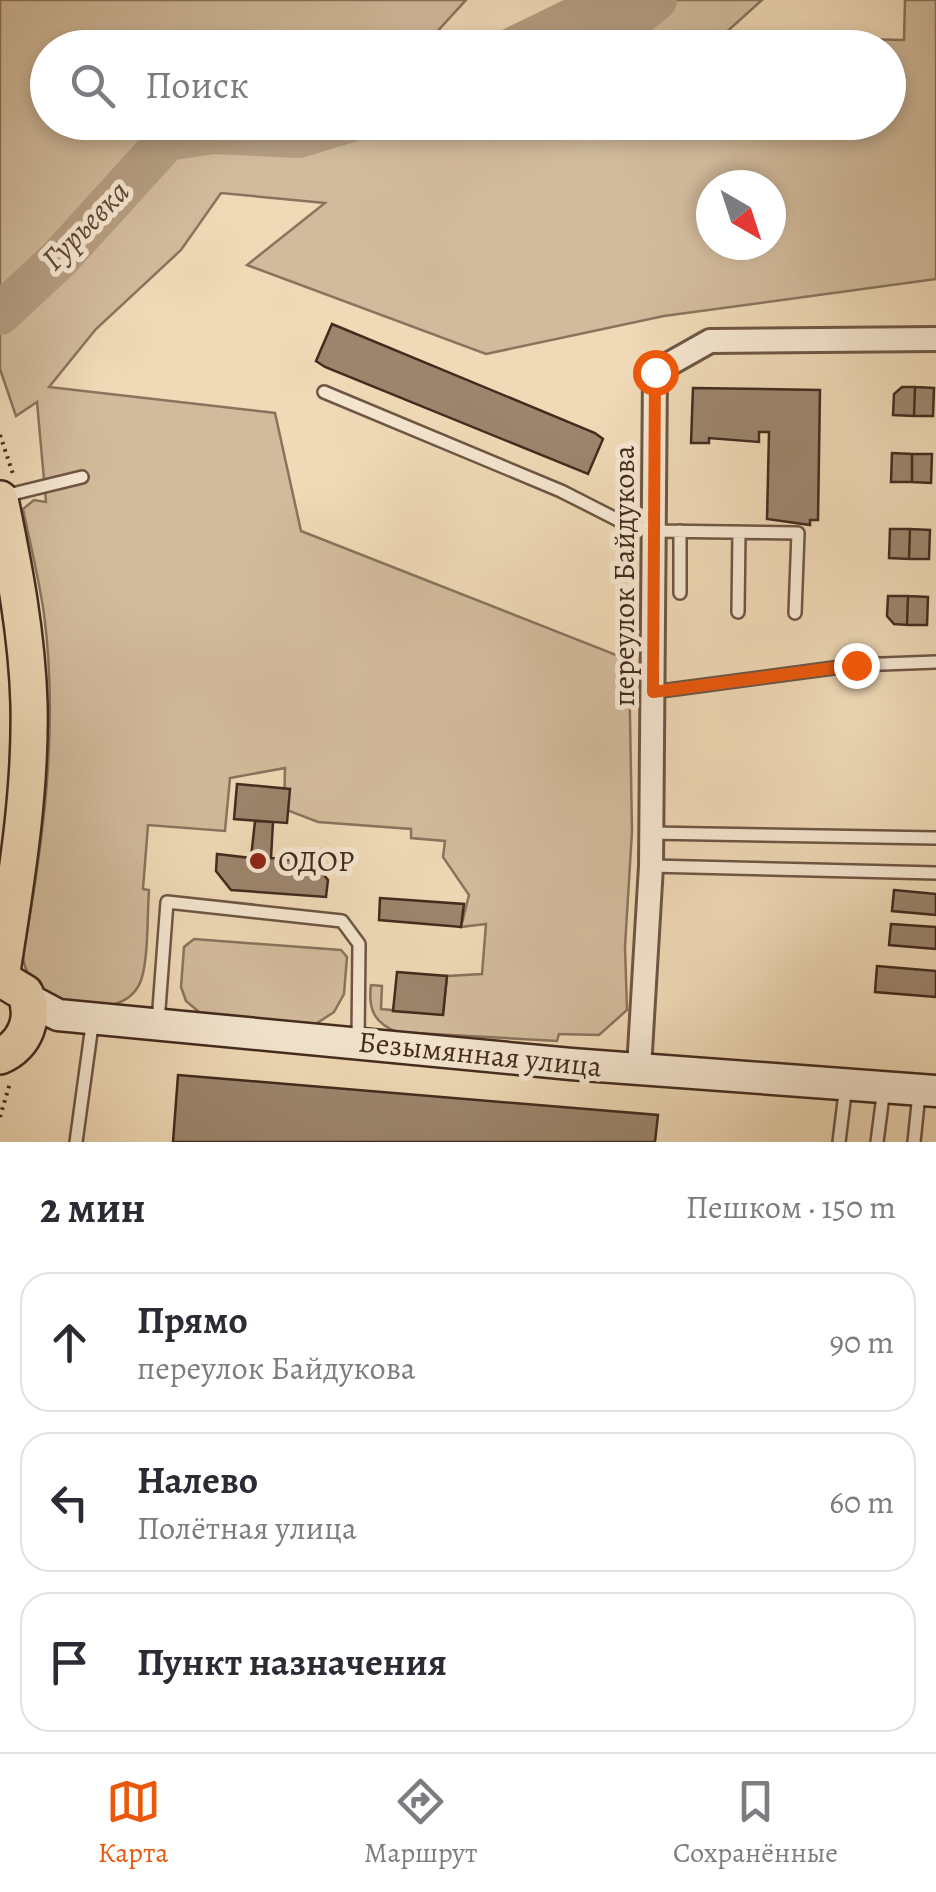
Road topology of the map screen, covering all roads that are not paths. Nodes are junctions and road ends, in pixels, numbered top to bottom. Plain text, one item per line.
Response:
1 (936, 339) edge
2 (324, 392) dead end
3 (82, 478) dead end
4 (0, 498) edge
5 (680, 530) junction
6 (655, 531) junction
7 (740, 532) junction
8 (680, 593) dead end
9 (738, 612) dead end
10 (795, 613) dead end
11 (936, 662) edge
12 (653, 692) junction
13 (652, 833) junction
14 (936, 838) edge
15 (651, 866) junction
16 (936, 873) edge
17 (23, 1000) edge
18 (93, 1018) junction
19 (158, 1022) junction
20 (358, 1042) junction
21 (0, 1056) edge
22 (638, 1068) junction
23 (846, 1085) junction
24 (884, 1088) junction
25 (928, 1090) edge
26 (76, 1142) edge
27 (838, 1142) edge
28 (878, 1142) edge
29 (914, 1142) edge

1 - 6 street, переулок Байдукова
2 - 6 lane
3 - 4 lane
4 - 17 main road
5 - 6 lane
5 - 7 lane
5 - 8 lane
6 - 12 street, переулок Байдукова
7 - 9 lane
7 - 10 lane
11 - 12 lane
12 - 13 street, переулок Байдукова
13 - 14 lane
13 - 15 street, переулок Байдукова
15 - 16 lane
15 - 22 street, переулок Байдукова
17 - 18 main road, Безымянная улица
17 - 21 main road
18 - 19 main road, Безымянная улица
18 - 26 lane
19 - 20 main road, Безымянная улица
19 - 20 lane
20 - 22 main road, Безымянная улица
22 - 23 main road, Безымянная улица
23 - 24 main road, Безымянная улица
23 - 27 lane
24 - 25 main road, Безымянная улица
24 - 28 lane
25 - 29 lane

